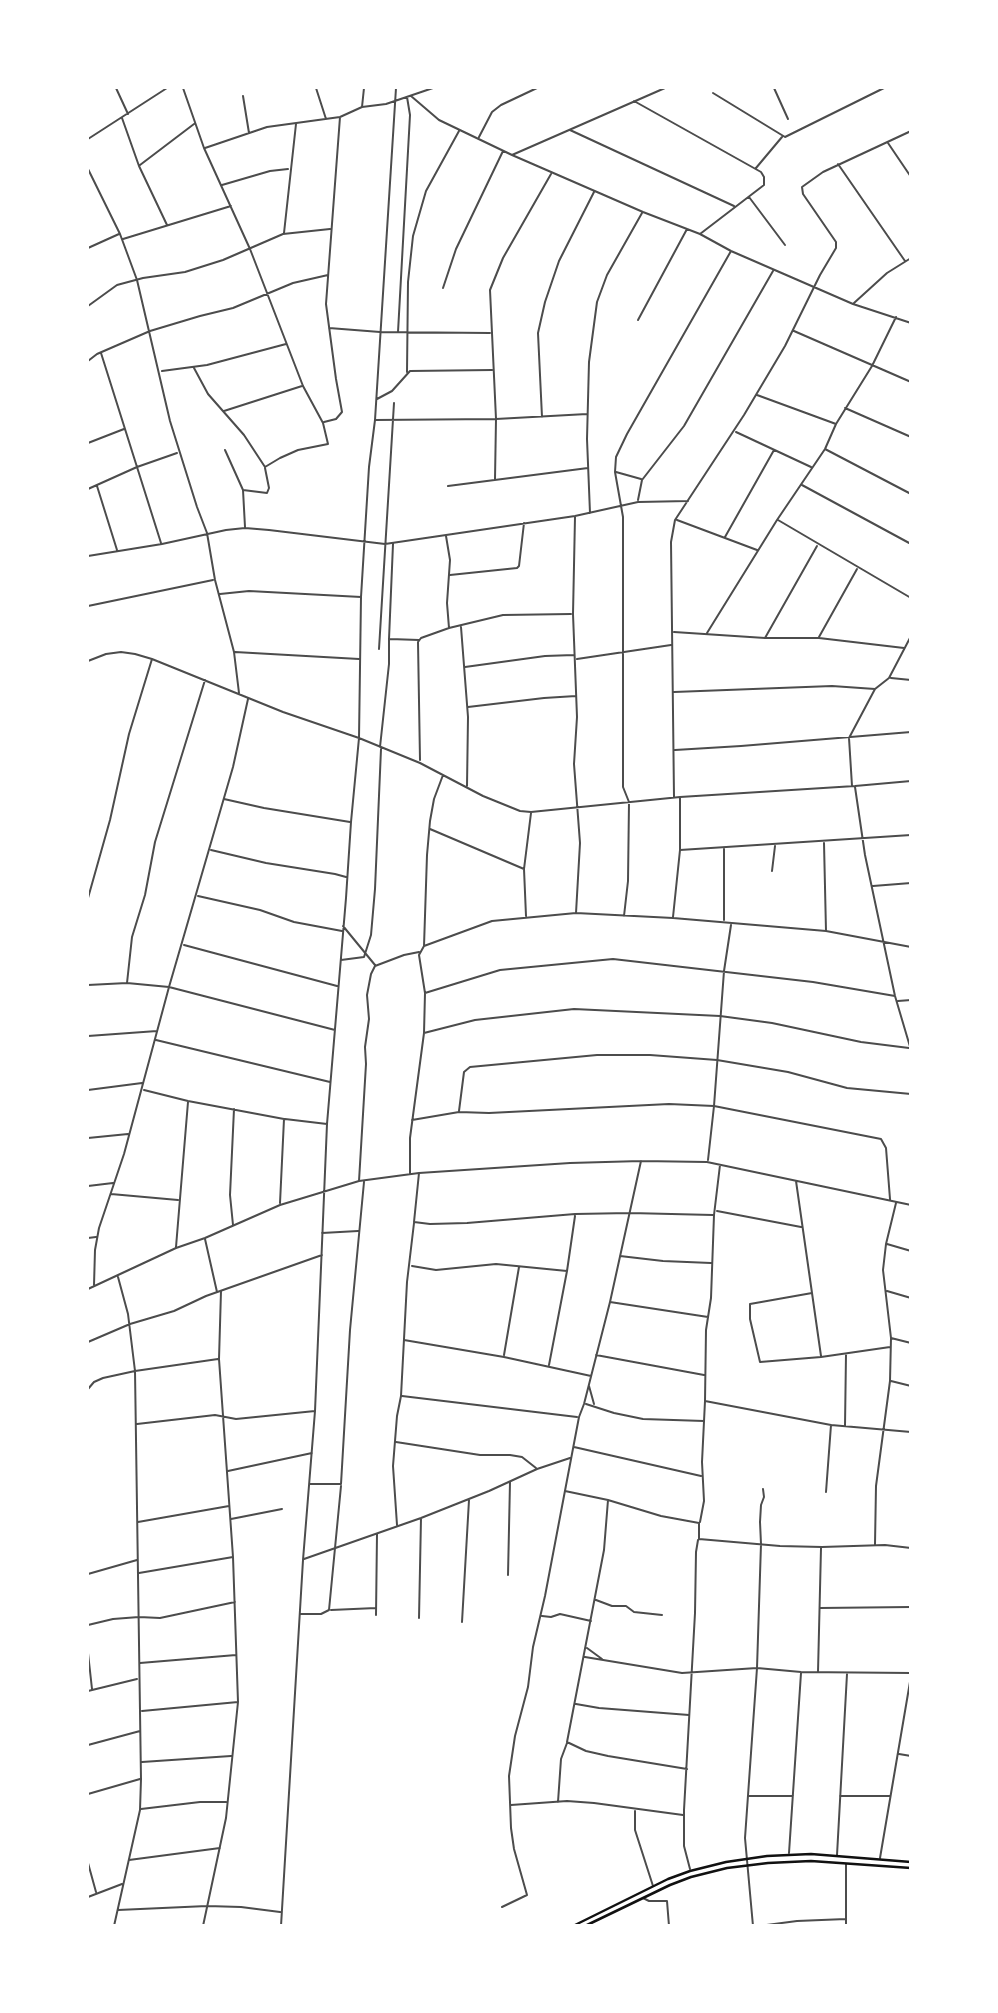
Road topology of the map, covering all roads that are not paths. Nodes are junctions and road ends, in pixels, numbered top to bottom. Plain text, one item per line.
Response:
1 (116, 88) edge
2 (167, 88) edge
3 (183, 88) edge
4 (316, 88) edge
5 (364, 88) edge
6 (397, 88) edge
7 (432, 88) edge
8 (537, 88) edge
9 (664, 88) edge
10 (780, 88) edge
11 (884, 88) edge
12 (775, 89) edge
13 (713, 93) dead end
14 (243, 96) dead end
15 (411, 96) junction
16 (407, 97) junction
17 (396, 99) junction
18 (634, 101) junction
19 (362, 107) junction
20 (128, 114) junction
21 (340, 117) junction
22 (122, 118) junction
23 (788, 119) dead end
24 (327, 120) junction
25 (195, 123) junction
26 (296, 124) junction
27 (460, 130) junction
28 (570, 130) junction
29 (911, 131) edge
30 (249, 134) junction
31 (782, 136) junction
32 (478, 138) junction
33 (88, 139) edge
34 (888, 142) junction
35 (204, 148) junction
36 (504, 150) junction
37 (523, 152) junction
38 (512, 155) junction
39 (524, 160) junction
40 (838, 164) junction
41 (139, 166) junction
42 (88, 169) edge
43 (290, 169) junction
44 (755, 169) junction
45 (551, 172) junction
46 (911, 177) edge
47 (221, 185) junction
48 (595, 191) junction
49 (749, 196) junction
50 (231, 206) junction
51 (734, 206) junction
52 (643, 212) junction
53 (167, 225) junction
54 (331, 229) junction
55 (687, 229) junction
56 (700, 233) junction
57 (120, 234) junction
58 (284, 234) junction
59 (122, 239) junction
60 (785, 245) dead end
61 (88, 248) edge
62 (250, 249) junction
63 (731, 251) junction
64 (911, 258) edge
65 (905, 261) junction
66 (773, 270) junction
67 (328, 275) junction
68 (137, 280) junction
69 (443, 288) dead end
70 (815, 288) junction
71 (267, 294) junction
72 (853, 304) junction
73 (88, 306) edge
74 (896, 317) junction
75 (638, 320) dead end
76 (911, 323) edge
77 (329, 328) junction
78 (150, 331) junction
79 (793, 331) junction
80 (380, 332) junction
81 (398, 332) junction
82 (407, 333) junction
83 (491, 334) junction
84 (287, 343) junction
85 (101, 353) junction
86 (88, 361) edge
87 (872, 366) junction
88 (194, 368) junction
89 (493, 370) junction
90 (160, 371) junction
91 (407, 372) junction
92 (911, 382) edge
93 (303, 386) junction
94 (756, 395) junction
95 (376, 399) junction
96 (394, 403) dead end
97 (845, 408) junction
98 (223, 411) junction
99 (588, 414) junction
100 (542, 416) junction
101 (393, 419) junction
102 (496, 419) junction
103 (375, 420) junction
104 (323, 423) junction
105 (836, 424) junction
106 (125, 428) junction
107 (734, 431) junction
108 (911, 437) edge
109 (88, 443) edge
110 (825, 449) junction
111 (225, 450) dead end
112 (774, 450) junction
113 (179, 453) junction
114 (137, 467) junction
115 (265, 467) junction
116 (811, 467) junction
117 (588, 468) junction
118 (615, 472) junction
119 (495, 479) junction
120 (642, 480) junction
121 (802, 484) junction
122 (97, 486) junction
123 (448, 486) dead end
124 (88, 489) edge
125 (243, 490) junction
126 (911, 494) edge
127 (689, 500) junction
128 (638, 502) junction
129 (622, 506) junction
130 (590, 513) junction
131 (575, 516) junction
132 (675, 520) junction
133 (777, 520) junction
134 (524, 523) junction
135 (244, 528) junction
136 (207, 533) junction
137 (446, 535) junction
138 (725, 537) junction
139 (366, 542) junction
140 (910, 542) edge
141 (393, 543) junction
142 (162, 544) junction
143 (385, 544) junction
144 (818, 545) junction
145 (758, 550) junction
146 (117, 551) junction
147 (88, 556) edge
148 (857, 569) junction
149 (450, 575) junction
150 (215, 580) junction
151 (219, 595) junction
152 (361, 597) junction
153 (911, 598) edge
154 (88, 606) edge
155 (573, 614) junction
156 (461, 625) junction
157 (449, 628) junction
158 (673, 632) junction
159 (707, 633) junction
160 (911, 636) edge
161 (765, 638) junction
162 (819, 638) junction
163 (389, 639) junction
164 (419, 640) junction
165 (673, 645) junction
166 (904, 648) junction
167 (379, 649) dead end
168 (624, 651) junction
169 (234, 652) junction
170 (574, 655) junction
171 (152, 659) junction
172 (576, 659) junction
173 (360, 660) junction
174 (88, 661) edge
175 (464, 667) junction
176 (890, 678) junction
177 (205, 680) junction
178 (911, 680) edge
179 (875, 689) junction
180 (674, 692) junction
181 (239, 694) junction
182 (576, 695) junction
183 (249, 698) junction
184 (467, 708) junction
185 (911, 732) edge
186 (359, 738) junction
187 (849, 738) junction
188 (381, 748) junction
189 (674, 750) junction
190 (420, 763) junction
191 (443, 774) junction
192 (911, 781) edge
193 (853, 786) junction
194 (467, 787) junction
195 (680, 797) junction
196 (674, 798) junction
197 (224, 799) junction
198 (629, 802) junction
199 (578, 809) junction
200 (531, 812) junction
201 (351, 822) junction
202 (429, 829) junction
203 (911, 835) edge
204 (863, 839) junction
205 (824, 842) junction
206 (775, 845) junction
207 (724, 848) junction
208 (210, 850) junction
209 (680, 850) junction
210 (524, 869) junction
211 (772, 872) dead end
212 (348, 878) junction
213 (911, 883) edge
214 (872, 886) junction
215 (197, 896) junction
216 (88, 898) edge
217 (576, 913) junction
218 (624, 916) junction
219 (526, 917) junction
220 (673, 918) junction
221 (724, 923) junction
222 (731, 924) junction
223 (343, 926) junction
224 (343, 931) junction
225 (826, 931) junction
226 (884, 941) junction
227 (183, 945) junction
228 (424, 946) junction
229 (911, 947) edge
230 (420, 952) junction
231 (365, 955) junction
232 (341, 960) junction
233 (375, 966) junction
234 (724, 971) junction
235 (127, 983) junction
236 (88, 985) edge
237 (169, 986) junction
238 (338, 986) junction
239 (425, 993) junction
240 (895, 996) junction
241 (911, 1000) edge
242 (897, 1001) junction
243 (720, 1016) junction
244 (335, 1030) junction
245 (158, 1031) junction
246 (424, 1033) junction
247 (88, 1036) edge
248 (156, 1040) junction
249 (910, 1049) edge
250 (717, 1060) junction
251 (331, 1082) junction
252 (144, 1083) junction
253 (88, 1090) edge
254 (142, 1090) junction
255 (911, 1094) edge
256 (188, 1101) junction
257 (714, 1106) junction
258 (233, 1109) junction
259 (458, 1112) junction
260 (284, 1119) junction
261 (412, 1120) junction
262 (327, 1124) junction
263 (130, 1134) junction
264 (88, 1138) edge
265 (641, 1161) junction
266 (707, 1162) junction
267 (720, 1164) junction
268 (419, 1173) junction
269 (410, 1175) junction
270 (364, 1180) junction
271 (796, 1180) junction
272 (359, 1181) junction
273 (114, 1183) junction
274 (88, 1186) edge
275 (324, 1191) junction
276 (111, 1194) junction
277 (179, 1200) junction
278 (890, 1200) junction
279 (896, 1202) junction
280 (280, 1205) junction
281 (911, 1205) edge
282 (715, 1211) junction
283 (630, 1213) junction
284 (575, 1214) junction
285 (714, 1215) junction
286 (414, 1222) junction
287 (233, 1226) junction
288 (802, 1227) junction
289 (359, 1230) junction
290 (323, 1233) junction
291 (97, 1237) junction
292 (88, 1238) edge
293 (205, 1238) junction
294 (886, 1244) junction
295 (176, 1248) junction
296 (911, 1251) edge
297 (322, 1255) junction
298 (620, 1255) junction
299 (712, 1264) junction
300 (410, 1266) junction
301 (519, 1266) junction
302 (567, 1271) junction
303 (117, 1276) junction
304 (94, 1287) junction
305 (88, 1290) edge
306 (221, 1291) junction
307 (886, 1291) junction
308 (217, 1292) junction
309 (812, 1293) junction
310 (911, 1297) edge
311 (610, 1302) junction
312 (709, 1317) junction
313 (130, 1324) junction
314 (891, 1338) junction
315 (403, 1340) junction
316 (88, 1342) edge
317 (911, 1343) edge
318 (890, 1347) junction
319 (846, 1353) junction
320 (596, 1355) junction
321 (504, 1357) junction
322 (821, 1357) junction
323 (219, 1359) junction
324 (549, 1367) junction
325 (135, 1371) junction
326 (705, 1375) junction
327 (590, 1376) junction
328 (890, 1381) junction
329 (588, 1386) junction
330 (911, 1386) edge
331 (88, 1389) edge
332 (401, 1396) junction
333 (705, 1401) junction
334 (584, 1404) junction
335 (595, 1405) junction
336 (315, 1411) junction
337 (225, 1417) junction
338 (579, 1417) junction
339 (705, 1421) junction
340 (136, 1424) junction
341 (831, 1425) junction
342 (845, 1426) junction
343 (885, 1429) junction
344 (911, 1432) edge
345 (395, 1442) junction
346 (575, 1447) junction
347 (312, 1453) junction
348 (571, 1458) junction
349 (537, 1469) junction
350 (227, 1471) junction
351 (702, 1476) junction
352 (510, 1480) junction
353 (309, 1484) junction
354 (341, 1484) junction
355 (763, 1489) dead end
356 (565, 1491) junction
357 (827, 1492) dead end
358 (469, 1498) junction
359 (608, 1500) junction
360 (229, 1506) junction
361 (282, 1509) dead end
362 (421, 1518) junction
363 (230, 1519) junction
364 (137, 1522) junction
365 (699, 1523) junction
366 (397, 1525) junction
367 (377, 1533) junction
368 (699, 1539) junction
369 (761, 1544) junction
370 (875, 1545) junction
371 (821, 1547) junction
372 (335, 1548) junction
373 (911, 1548) edge
374 (233, 1557) junction
375 (138, 1560) junction
376 (303, 1560) junction
377 (138, 1573) junction
378 (88, 1574) edge
379 (508, 1575) dead end
380 (595, 1600) junction
381 (235, 1602) junction
382 (911, 1607) edge
383 (376, 1608) junction
384 (819, 1608) junction
385 (330, 1611) junction
386 (299, 1614) junction
387 (376, 1615) dead end
388 (541, 1615) junction
389 (662, 1615) dead end
390 (139, 1617) junction
391 (419, 1618) dead end
392 (592, 1621) junction
393 (462, 1622) dead end
394 (88, 1625) edge
395 (587, 1647) junction
396 (88, 1653) edge
397 (237, 1655) junction
398 (584, 1657) junction
399 (603, 1660) junction
400 (139, 1664) junction
401 (757, 1668) junction
402 (692, 1671) junction
403 (801, 1672) junction
404 (818, 1672) junction
405 (847, 1673) junction
406 (911, 1675) edge
407 (140, 1679) junction
408 (92, 1689) junction
409 (88, 1691) edge
410 (238, 1702) junction
411 (574, 1704) junction
412 (141, 1711) junction
413 (690, 1715) junction
414 (141, 1731) junction
415 (568, 1742) junction
416 (88, 1745) edge
417 (898, 1754) junction
418 (233, 1756) junction
419 (911, 1756) edge
420 (141, 1762) junction
421 (687, 1769) junction
422 (141, 1779) junction
423 (88, 1794) edge
424 (748, 1796) junction
425 (793, 1796) junction
426 (840, 1796) junction
427 (891, 1796) junction
428 (228, 1802) junction
429 (558, 1802) junction
430 (511, 1805) junction
431 (140, 1810) junction
432 (635, 1810) junction
433 (684, 1815) junction
434 (220, 1848) junction
435 (789, 1855) junction
436 (837, 1855) junction
437 (747, 1859) junction
438 (880, 1859) junction
439 (128, 1860) junction
440 (911, 1861) edge
441 (88, 1863) edge
442 (846, 1863) junction
443 (748, 1866) junction
444 (911, 1868) edge
445 (690, 1871) junction
446 (123, 1884) junction
447 (653, 1886) junction
448 (96, 1894) junction
449 (88, 1897) edge
450 (642, 1898) junction
451 (207, 1906) junction
452 (502, 1908) dead end
453 (117, 1910) junction
454 (282, 1912) junction
455 (846, 1919) junction
456 (797, 1921) junction
457 (114, 1926) edge
458 (203, 1926) edge
459 (281, 1926) edge
460 (573, 1926) edge
461 (585, 1926) edge
462 (669, 1926) edge
463 (753, 1926) edge
464 (759, 1926) edge
465 (797, 1926) edge
466 (846, 1926) edge

1 - 20 street
2 - 20 street
3 - 25 street
4 - 24 street
5 - 19 street
6 - 17 street
7 - 15 street
8 - 32 street
9 - 18 street
10 - 12 street
11 - 31 street
12 - 23 street
13 - 31 street
14 - 30 street
15 - 16 street
15 - 27 street
16 - 17 street
16 - 81 street
17 - 19 street
17 - 80 street
18 - 28 street
18 - 44 street
19 - 21 street
20 - 22 street
21 - 24 street
21 - 54 street
22 - 33 street
22 - 41 street
24 - 26 street
25 - 35 street
25 - 41 street
26 - 30 street
26 - 43 street
27 - 32 street
27 - 82 street
28 - 37 street
28 - 51 street
29 - 34 street
30 - 35 street
31 - 44 street
32 - 36 street
34 - 40 street
34 - 46 street
35 - 47 street
36 - 38 street
36 - 69 street
37 - 38 street
37 - 39 street
38 - 39 street
39 - 45 street
40 - 65 street
40 - 70 street
41 - 53 street
42 - 57 street
43 - 47 street
43 - 58 street
44 - 49 street
45 - 48 street
45 - 83 street
47 - 50 street
48 - 52 street
48 - 100 street
49 - 51 street
49 - 60 street
50 - 53 street
50 - 62 street
51 - 56 street
52 - 55 street
52 - 99 street
53 - 59 street
54 - 58 street
54 - 67 street
55 - 56 street
55 - 75 street
56 - 63 street
57 - 59 street
57 - 61 street
58 - 62 street
59 - 68 street
62 - 68 street
62 - 71 street
63 - 66 street
63 - 118 street
64 - 65 street
65 - 72 street
66 - 70 street
66 - 120 street
67 - 71 street
67 - 77 street
68 - 73 street
68 - 78 street
70 - 72 street
70 - 79 street
71 - 78 street
71 - 84 street
72 - 74 street
74 - 76 street
74 - 87 street
77 - 80 street
77 - 104 street
78 - 85 street
78 - 90 street
79 - 87 street
79 - 94 street
80 - 81 street
80 - 95 street
81 - 82 street
82 - 83 street
82 - 91 street
83 - 89 street
84 - 88 street
84 - 93 street
85 - 86 street
85 - 106 street
87 - 92 street
87 - 97 street
88 - 90 street
88 - 98 street
89 - 91 street
89 - 102 street
90 - 113 street
91 - 95 street
93 - 98 street
93 - 104 street
94 - 105 street
94 - 107 street
95 - 103 street
96 - 101 street
97 - 105 street
97 - 108 street
98 - 115 street
99 - 100 street
99 - 117 street
100 - 102 street
101 - 102 street
101 - 103 street
101 - 143 street
102 - 119 street
103 - 139 street
104 - 115 street
105 - 110 street
106 - 109 street
106 - 114 street
107 - 112 street
107 - 127 street
110 - 116 street
110 - 126 street
111 - 125 street
112 - 116 street
112 - 138 street
113 - 114 street
113 - 136 street
114 - 122 street
114 - 142 street
115 - 125 street
116 - 121 street
117 - 119 street
117 - 130 street
118 - 120 street
118 - 129 street
119 - 123 street
120 - 128 street
121 - 133 street
121 - 140 street
122 - 124 street
122 - 146 street
125 - 135 street
127 - 128 street
127 - 132 street
128 - 129 street
129 - 130 street
129 - 168 street
130 - 131 street
131 - 134 street
131 - 155 street
132 - 138 street
132 - 158 street
133 - 144 street
133 - 145 street
134 - 137 street
134 - 149 street
135 - 136 street
135 - 139 street
136 - 142 street
136 - 150 street
137 - 141 street
137 - 149 street
138 - 145 street
139 - 143 street
139 - 152 street
141 - 143 street
141 - 163 street
142 - 146 street
143 - 167 street
144 - 148 street
144 - 161 street
145 - 159 street
146 - 147 street
148 - 153 street
148 - 162 street
149 - 157 street
150 - 151 street
150 - 154 street
151 - 152 street
151 - 169 street
152 - 173 street
155 - 156 street
155 - 170 street
156 - 157 street
156 - 175 street
157 - 164 street
158 - 159 street
158 - 165 street
159 - 161 street
160 - 166 street
161 - 162 street
162 - 166 street
163 - 164 street
163 - 188 street
164 - 190 street
165 - 168 street
165 - 180 street
166 - 176 street
168 - 172 street
168 - 198 street
169 - 173 street
169 - 181 street
170 - 172 street
170 - 175 street
171 - 174 street
171 - 177 street
171 - 216 street
172 - 182 street
173 - 186 street
175 - 184 street
176 - 178 street
176 - 179 street
177 - 181 street
177 - 235 street
179 - 180 street
179 - 187 street
180 - 189 street
181 - 183 street
182 - 184 street
182 - 199 street
183 - 186 street
183 - 197 street
184 - 194 street
185 - 187 street
186 - 188 street
186 - 201 street
187 - 189 street
187 - 193 street
188 - 190 street
188 - 231 street
189 - 196 street
190 - 191 street
191 - 194 street
191 - 202 street
192 - 193 street
193 - 195 street
193 - 204 street
194 - 200 street
195 - 196 street
195 - 209 street
196 - 198 street
197 - 201 street
197 - 208 street
198 - 199 street
198 - 218 street
199 - 200 street
199 - 217 street
200 - 210 street
201 - 212 street
202 - 210 street
202 - 228 street
203 - 204 street
204 - 205 street
204 - 214 street
205 - 206 street
205 - 225 street
206 - 207 street
206 - 211 street
207 - 209 street
207 - 221 street
208 - 212 street
208 - 215 street
209 - 220 street
210 - 219 street
212 - 223 street
213 - 214 street
214 - 226 street
215 - 224 street
215 - 227 street
217 - 218 street
217 - 219 street
218 - 220 street
219 - 228 street
220 - 221 street
221 - 222 street
222 - 225 street
222 - 234 street
223 - 224 street
223 - 231 street
224 - 232 street
225 - 226 street
226 - 229 street
226 - 240 street
227 - 237 street
227 - 238 street
228 - 230 street
230 - 233 street
230 - 239 street
231 - 232 street
231 - 233 street
232 - 238 street
233 - 272 street
234 - 239 street
234 - 240 street
234 - 243 street
235 - 236 street
235 - 237 street
237 - 244 street
237 - 245 street
238 - 244 street
239 - 246 street
240 - 242 street
241 - 242 street
242 - 249 street
243 - 246 street
243 - 249 street
243 - 250 street
244 - 251 street
245 - 247 street
245 - 248 street
246 - 261 street
248 - 251 street
248 - 252 street
250 - 255 street
250 - 257 street
250 - 259 street
251 - 262 street
252 - 253 street
252 - 254 street
254 - 256 street
254 - 263 street
256 - 258 street
256 - 277 street
257 - 259 street
257 - 266 street
257 - 278 street
258 - 260 street
258 - 287 street
259 - 261 street
260 - 262 street
260 - 280 street
261 - 269 street
262 - 275 street
263 - 264 street
263 - 273 street
265 - 266 street
265 - 268 street
265 - 283 street
266 - 267 street
267 - 271 street
267 - 282 street
268 - 269 street
268 - 286 street
269 - 270 street
270 - 272 street
270 - 289 street
271 - 278 street
271 - 288 street
272 - 275 street
273 - 274 street
273 - 276 street
275 - 280 street
275 - 290 street
276 - 277 street
276 - 291 street
277 - 295 street
278 - 279 street
279 - 281 street
279 - 294 street
280 - 287 street
282 - 285 street
282 - 288 street
283 - 284 street
283 - 285 street
283 - 298 street
284 - 286 street
284 - 302 street
285 - 299 street
286 - 300 street
287 - 293 street
288 - 309 street
289 - 290 street
289 - 354 street
290 - 297 street
291 - 292 street
291 - 304 street
293 - 295 street
293 - 308 street
294 - 296 street
294 - 307 street
295 - 303 street
297 - 306 street
297 - 336 street
298 - 299 street
298 - 311 street
299 - 312 street
300 - 301 street
300 - 315 street
301 - 302 street
301 - 321 street
302 - 324 street
303 - 304 street
303 - 313 street
304 - 305 street
306 - 308 street
306 - 323 street
307 - 310 street
307 - 314 street
308 - 313 street
309 - 322 street
309 - 322 street
311 - 312 street
311 - 320 street
312 - 326 street
313 - 316 street
313 - 325 street
314 - 317 street
314 - 318 street
315 - 321 street
315 - 332 street
318 - 319 street
318 - 328 street
319 - 322 street
319 - 342 street
320 - 326 street
320 - 327 street
321 - 324 street
323 - 325 street
323 - 337 street
324 - 327 street
325 - 331 street
325 - 340 street
326 - 333 street
327 - 329 street
328 - 330 street
328 - 343 street
329 - 334 street
329 - 335 street
332 - 338 street
332 - 345 street
333 - 339 street
333 - 341 street
334 - 335 street
334 - 338 street
335 - 339 street
336 - 337 street
336 - 347 street
337 - 340 street
337 - 350 street
338 - 346 street
339 - 351 street
340 - 364 street
341 - 342 street
341 - 357 street
342 - 343 street
343 - 344 street
343 - 370 street
345 - 349 street
345 - 366 street
346 - 348 street
346 - 351 street
347 - 350 street
347 - 353 street
348 - 349 street
348 - 356 street
349 - 352 street
350 - 360 street
351 - 365 street
352 - 358 street
352 - 379 street
353 - 354 street
353 - 376 street
354 - 372 street
355 - 369 street
356 - 359 street
356 - 388 street
358 - 362 street
358 - 393 street
359 - 365 street
359 - 380 street
360 - 363 street
360 - 364 street
361 - 363 street
362 - 366 street
362 - 391 street
363 - 374 street
364 - 375 street
365 - 368 street
366 - 367 street
367 - 372 street
367 - 383 street
368 - 369 street
368 - 402 street
369 - 371 street
369 - 401 street
370 - 371 street
370 - 373 street
371 - 384 street
372 - 376 street
372 - 385 street
374 - 377 street
374 - 381 street
375 - 377 street
375 - 378 street
376 - 386 street
377 - 390 street
380 - 389 street
380 - 392 street
381 - 390 street
381 - 397 street
382 - 384 street
383 - 385 street
383 - 387 street
384 - 404 street
385 - 386 street
386 - 454 street
388 - 392 street
388 - 430 street
390 - 394 street
390 - 400 street
392 - 395 street
395 - 398 street
395 - 399 street
396 - 408 street
397 - 400 street
397 - 410 street
398 - 399 street
398 - 411 street
399 - 402 street
400 - 407 street
401 - 402 street
401 - 403 street
401 - 424 street
402 - 413 street
403 - 404 street
403 - 425 street
404 - 405 street
405 - 406 street
405 - 426 street
406 - 417 street
407 - 408 street
407 - 412 street
408 - 409 street
410 - 412 street
410 - 418 street
411 - 413 street
411 - 415 street
412 - 414 street
413 - 421 street
414 - 416 street
414 - 420 street
415 - 421 street
415 - 429 street
417 - 419 street
417 - 427 street
418 - 420 street
418 - 428 street
420 - 422 street
421 - 433 street
422 - 423 street
422 - 431 street
424 - 425 street
424 - 437 street
425 - 435 street
426 - 427 street
426 - 436 street
427 - 438 street
428 - 431 street
428 - 434 street
429 - 430 street
429 - 432 street
430 - 452 street
431 - 439 street
432 - 433 street
432 - 447 street
433 - 445 street
434 - 439 street
434 - 451 street
435 - 436 main road
435 - 437 main road
436 - 438 main road
437 - 443 street
437 - 445 main road
438 - 440 main road
439 - 446 street
441 - 448 street
442 - 443 main road
442 - 444 main road
442 - 455 street
443 - 450 main road
443 - 463 street
445 - 447 main road
446 - 448 street
446 - 453 street
447 - 460 main road
448 - 449 street
450 - 461 main road
450 - 462 street
451 - 453 street
451 - 454 street
451 - 458 street
453 - 457 street
454 - 459 street
455 - 456 street
455 - 466 street
456 - 464 street
456 - 465 street

